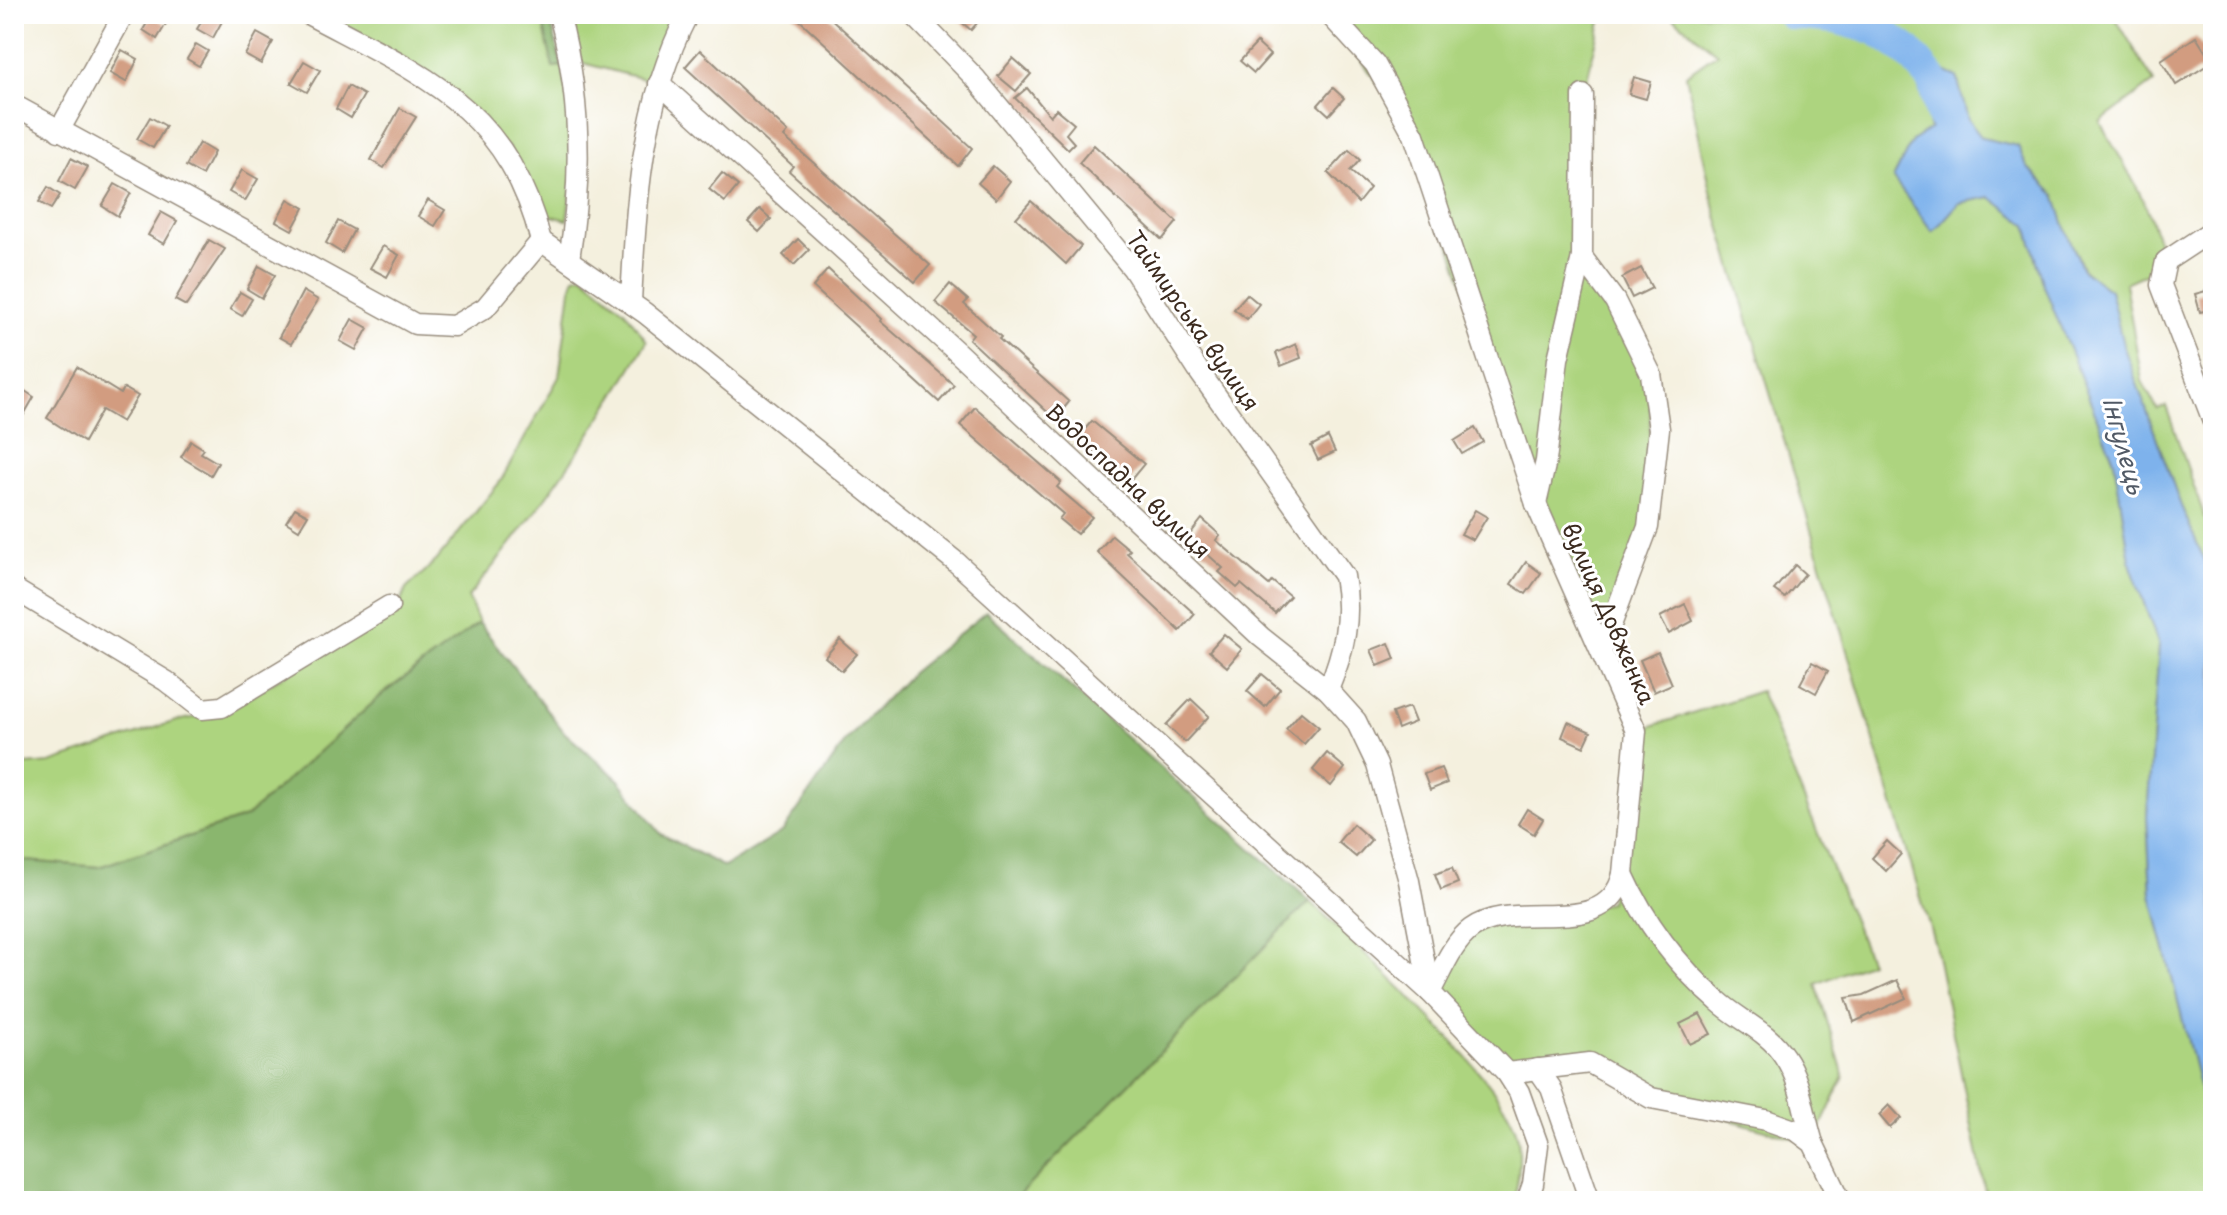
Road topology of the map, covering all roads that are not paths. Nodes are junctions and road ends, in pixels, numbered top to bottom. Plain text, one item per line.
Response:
1 (124, 14) edge
2 (308, 14) edge
3 (559, 14) edge
4 (688, 14) edge
5 (913, 14) edge
6 (1329, 14) edge
7 (659, 83) junction
8 (1583, 95) dead end
9 (14, 105) edge
10 (59, 131) junction
11 (2213, 230) edge
12 (541, 241) junction
13 (1582, 257) junction
14 (569, 259) junction
15 (631, 302) junction
16 (2213, 421) edge
17 (1536, 504) junction
18 (14, 589) edge
19 (389, 606) dead end
20 (1602, 649) junction
21 (1328, 690) junction
22 (1623, 874) junction
23 (1430, 992) junction
24 (1538, 1069) junction
25 (1507, 1073) junction
26 (1813, 1143) junction
27 (1527, 1201) edge
28 (1590, 1201) edge
29 (1841, 1201) edge

1 - 10 street
2 - 12 street
3 - 14 street
4 - 7 street
5 - 21 street, Таймирська вулиця
6 - 17 street, вулиця Довженка
7 - 15 street
7 - 21 street, Водоспадна вулиця
8 - 13 street
9 - 10 street
10 - 12 street
11 - 16 street
12 - 14 street
13 - 17 street
13 - 20 street
14 - 15 street
15 - 23 street
17 - 20 street, вулиця Довженка
18 - 19 street
20 - 22 street, вулиця Довженка
21 - 23 street, Водоспадна вулиця
22 - 23 street, вулиця Довженка
22 - 26 street
23 - 25 street
24 - 25 street
24 - 26 street
24 - 28 street
25 - 27 street
26 - 29 street

